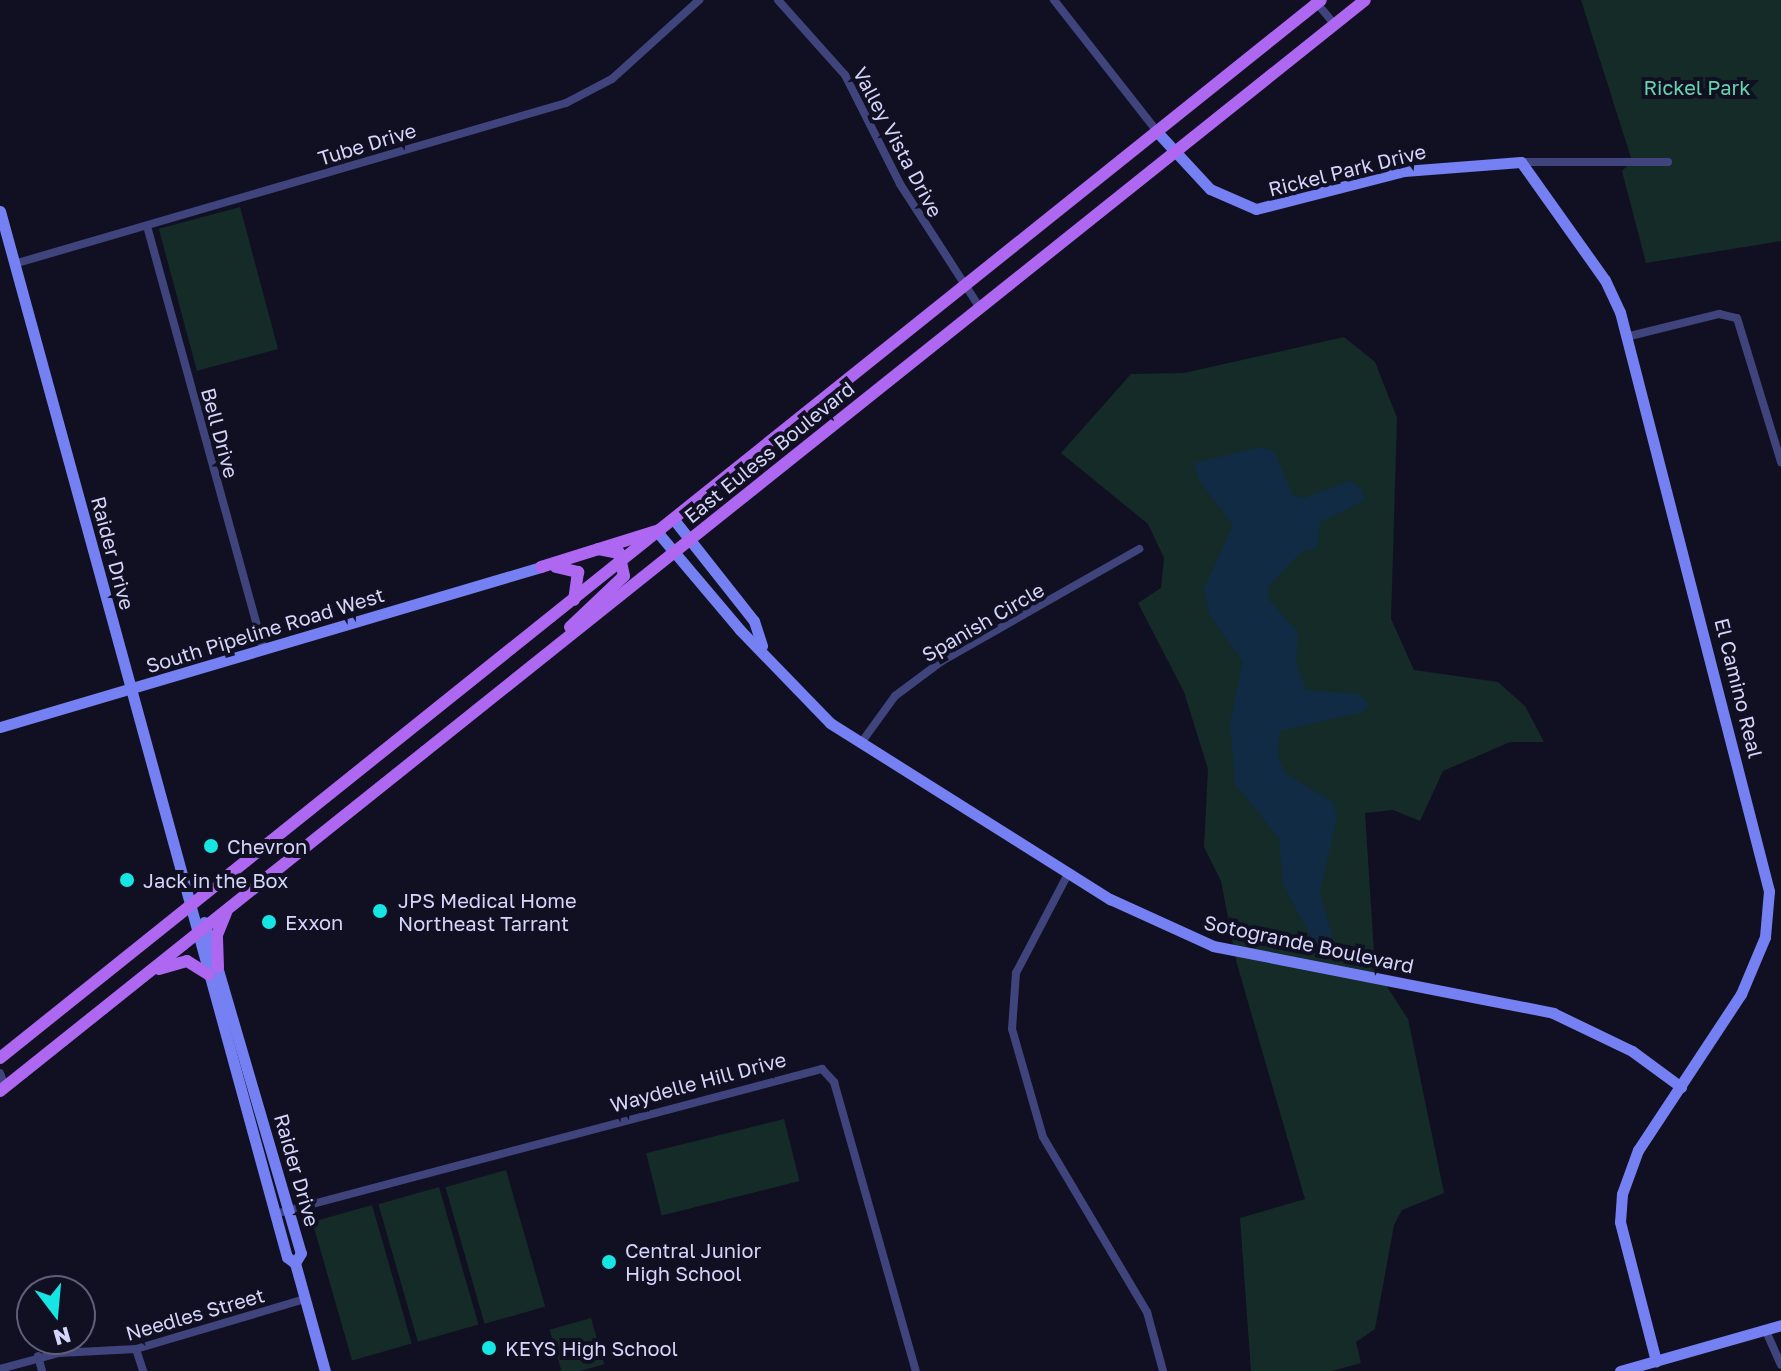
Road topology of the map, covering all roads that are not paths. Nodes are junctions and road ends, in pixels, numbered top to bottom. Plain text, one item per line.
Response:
1 (699, 0) edge
2 (778, 0) edge
3 (1054, 0) edge
4 (1365, 0) edge
5 (1318, 1) edge
6 (1334, 24) junction
7 (1159, 134) junction
8 (1175, 151) junction
9 (1521, 162) junction
10 (1668, 162) dead end
11 (0, 211) edge
12 (147, 226) junction
13 (14, 264) junction
14 (964, 290) junction
15 (980, 308) junction
16 (1630, 336) junction
17 (1781, 462) edge
18 (667, 528) junction
19 (689, 541) junction
20 (598, 549) junction
21 (1139, 549) dead end
22 (675, 553) junction
23 (624, 562) junction
24 (541, 567) junction
25 (574, 601) junction
26 (762, 646) junction
27 (263, 648) junction
28 (550, 652) junction
29 (131, 690) junction
30 (0, 727) edge
31 (415, 727) junction
32 (861, 743) junction
33 (431, 747) junction
34 (1068, 874) junction
35 (192, 905) junction
36 (229, 908) junction
37 (202, 929) junction
38 (213, 971) junction
39 (139, 980) junction
40 (237, 1029) junction
41 (225, 1033) junction
42 (0, 1058) edge
43 (0, 1073) edge
44 (1681, 1087) junction
45 (3, 1089) edge
46 (289, 1210) junction
47 (275, 1214) junction
48 (295, 1263) junction
49 (305, 1299) junction
50 (1781, 1325) edge
51 (1765, 1329) junction
52 (136, 1349) junction
53 (38, 1356) junction
54 (1781, 1365) edge
55 (1657, 1366) edge
56 (0, 1369) edge
57 (42, 1371) edge
58 (143, 1371) edge
59 (325, 1371) edge
60 (916, 1371) edge
61 (1163, 1371) edge
62 (1620, 1371) edge

1 - 12 street, Tube Drive
2 - 14 street, Valley Vista Drive
3 - 7 street
4 - 6 main road, East Euless Boulevard
5 - 6 street
5 - 7 main road, East Euless Boulevard
6 - 8 main road, East Euless Boulevard
7 - 8 street, Rickel Park Drive
7 - 14 main road, East Euless Boulevard
8 - 9 street, Rickel Park Drive
8 - 15 main road, East Euless Boulevard
9 - 10 street, Rickel Park Drive
9 - 16 street, El Camino Real
11 - 13 street, Raider Drive
12 - 13 street, Tube Drive
12 - 27 street, Bell Drive
13 - 29 street, Raider Drive
14 - 15 street, Valley Vista Drive
14 - 18 main road, East Euless Boulevard
15 - 19 main road, East Euless Boulevard
16 - 17 street
16 - 44 street, El Camino Real
18 - 19 street, Sotogrande Boulevard
18 - 20 main road
18 - 22 street, Sotogrande Boulevard
18 - 23 main road, East Euless Boulevard
19 - 22 main road, East Euless Boulevard
19 - 26 street, Sotogrande Boulevard
20 - 23 main road
20 - 24 main road
21 - 32 street, Spanish Circle
22 - 26 street, Sotogrande Boulevard
22 - 28 main road, East Euless Boulevard
23 - 25 main road, East Euless Boulevard
23 - 28 main road
24 - 25 main road
24 - 27 street, South Pipeline Road West
25 - 31 main road, East Euless Boulevard
26 - 32 street, Sotogrande Boulevard
27 - 29 street, South Pipeline Road West
28 - 33 main road, East Euless Boulevard
29 - 30 street, South Pipeline Road West
29 - 35 street, Raider Drive
31 - 33 main road
31 - 35 main road, East Euless Boulevard
32 - 34 street, Sotogrande Boulevard
33 - 36 main road, East Euless Boulevard
34 - 44 street, Sotogrande Boulevard
34 - 61 street
35 - 37 street, Raider Drive
35 - 42 main road, East Euless Boulevard
36 - 37 main road, East Euless Boulevard
36 - 38 main road
37 - 38 street, Raider Drive
37 - 39 main road, East Euless Boulevard
38 - 39 main road
38 - 40 street, Raider Drive
38 - 41 street, Raider Drive
39 - 45 main road
40 - 41 street
40 - 46 street, Raider Drive
41 - 47 street, Raider Drive
43 - 45 street
44 - 55 street, El Camino Real
46 - 47 street, Waydelle Hill Drive
46 - 48 street, Raider Drive
46 - 60 street, Waydelle Hill Drive
47 - 48 street, Raider Drive
48 - 49 street, Raider Drive
49 - 52 street, Needles Street
49 - 59 street, Raider Drive
50 - 51 street
51 - 54 street
51 - 55 street
52 - 53 street, Needles Street
52 - 58 street
53 - 56 street, Needles Street
53 - 57 street
55 - 62 street

